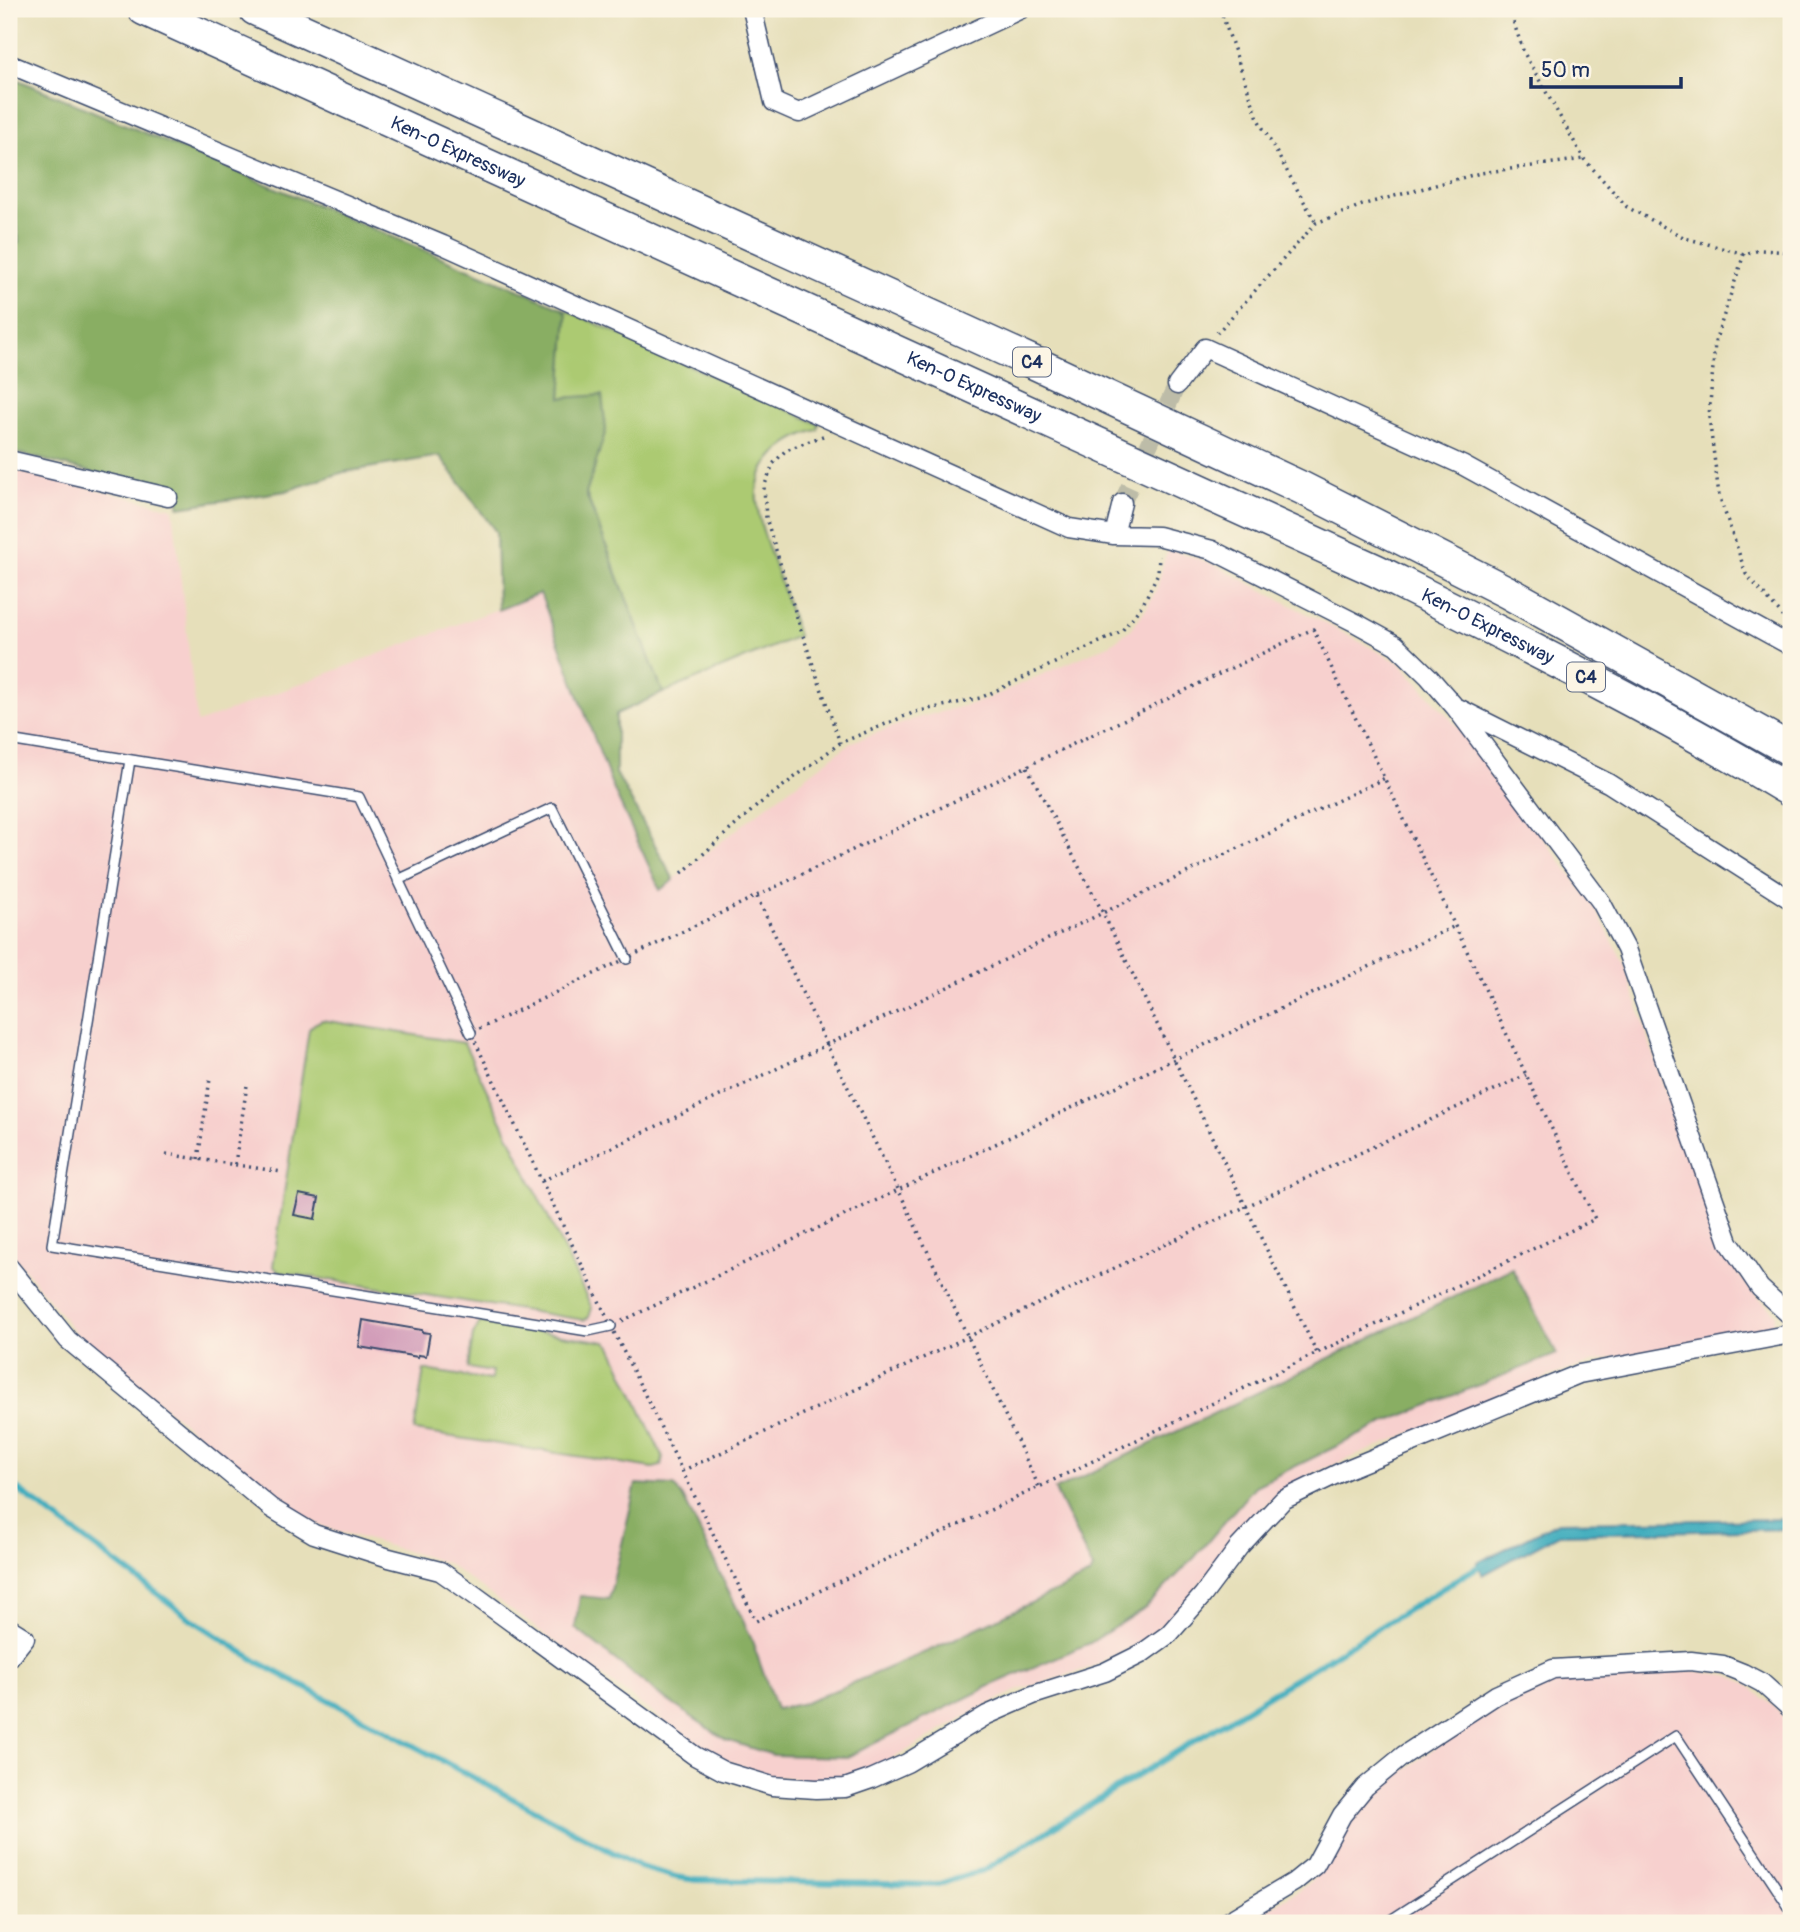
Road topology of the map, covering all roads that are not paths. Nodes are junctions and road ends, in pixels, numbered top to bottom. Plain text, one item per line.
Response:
1 (138, 9) edge
2 (255, 9) edge
3 (752, 9) edge
4 (1021, 9) edge
5 (156, 15) edge
6 (9, 64) edge
7 (1177, 385) tunnel mouth
8 (9, 460) edge
9 (168, 497) dead end
10 (1122, 503) tunnel mouth
11 (1114, 535) junction
12 (1791, 646) edge
13 (1455, 707) junction
14 (9, 740) edge
15 (1791, 750) edge
16 (130, 760) junction
17 (1791, 791) edge
18 (398, 880) junction
19 (1791, 900) edge
20 (627, 959) dead end
21 (471, 1033) road end
22 (9, 1267) edge
23 (1791, 1316) edge
24 (611, 1326) road end
25 (1791, 1334) edge
26 (9, 1629) edge
27 (9, 1658) edge
28 (1791, 1709) edge
29 (1791, 1910) edge
30 (1224, 1923) edge
31 (1386, 1923) edge

1 - 5 highway, Ken-O Expressway
2 - 15 highway, Ken-O Expressway / C4
3 - 4 street
5 - 17 highway, Ken-O Expressway / C4
6 - 11 street
7 - 12 street
8 - 9 street
10 - 11 street
11 - 13 street
13 - 19 street
13 - 23 street
14 - 16 lane
16 - 18 lane
16 - 24 lane
18 - 20 lane
18 - 21 lane
22 - 25 street
26 - 27 street
28 - 30 street
29 - 31 lane

